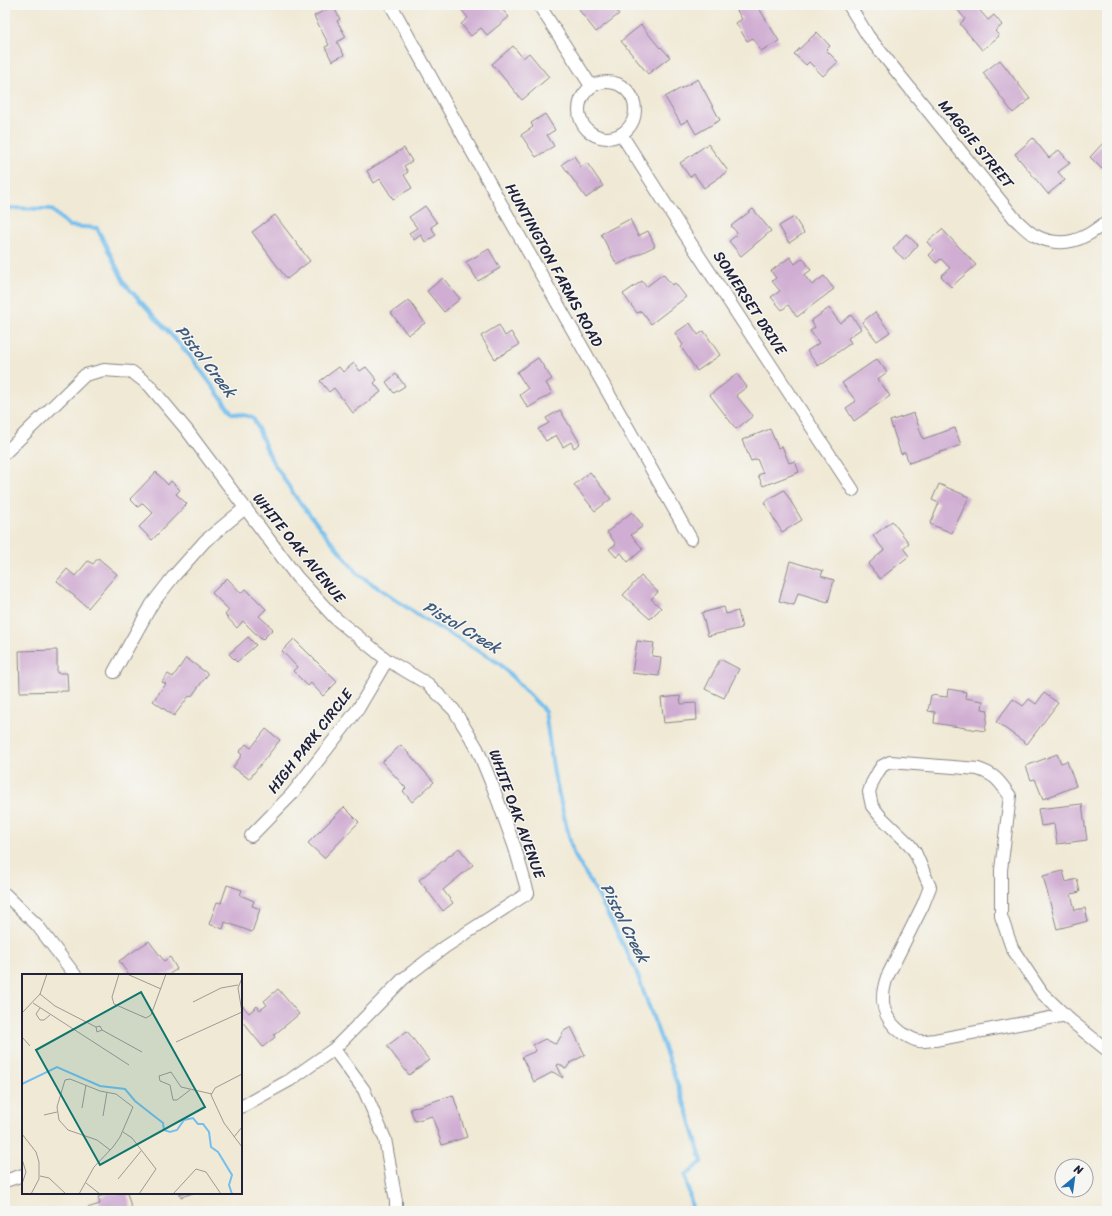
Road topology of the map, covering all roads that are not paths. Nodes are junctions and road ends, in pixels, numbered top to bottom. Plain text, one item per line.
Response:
1 (391, 5) edge
2 (539, 5) edge
3 (849, 5) edge
4 (591, 86) junction
5 (621, 134) junction
6 (1107, 221) edge
7 (5, 453) edge
8 (852, 490) dead end
9 (246, 508) junction
10 (691, 539) dead end
11 (387, 660) junction
12 (114, 672) dead end
13 (251, 836) dead end
14 (5, 894) edge
15 (74, 974) edge
16 (1066, 1015) junction
17 (334, 1049) junction
18 (1107, 1050) edge
19 (242, 1106) edge
20 (22, 1175) edge
21 (5, 1181) edge
22 (396, 1211) edge

1 - 10 street, HUNTINGTON FARMS ROAD
2 - 4 street
3 - 6 street, MAGGIE STREET
4 - 5 street
4 - 5 street
5 - 8 street, SOMERSET DRIVE
7 - 9 street, WHITE OAK AVENUE
9 - 11 street, WHITE OAK AVENUE
9 - 12 street
11 - 13 street, HIGH PARK CIRCLE
11 - 17 street, WHITE OAK AVENUE
14 - 15 street
16 - 16 street
16 - 18 street
17 - 19 street
17 - 22 street
20 - 21 street

